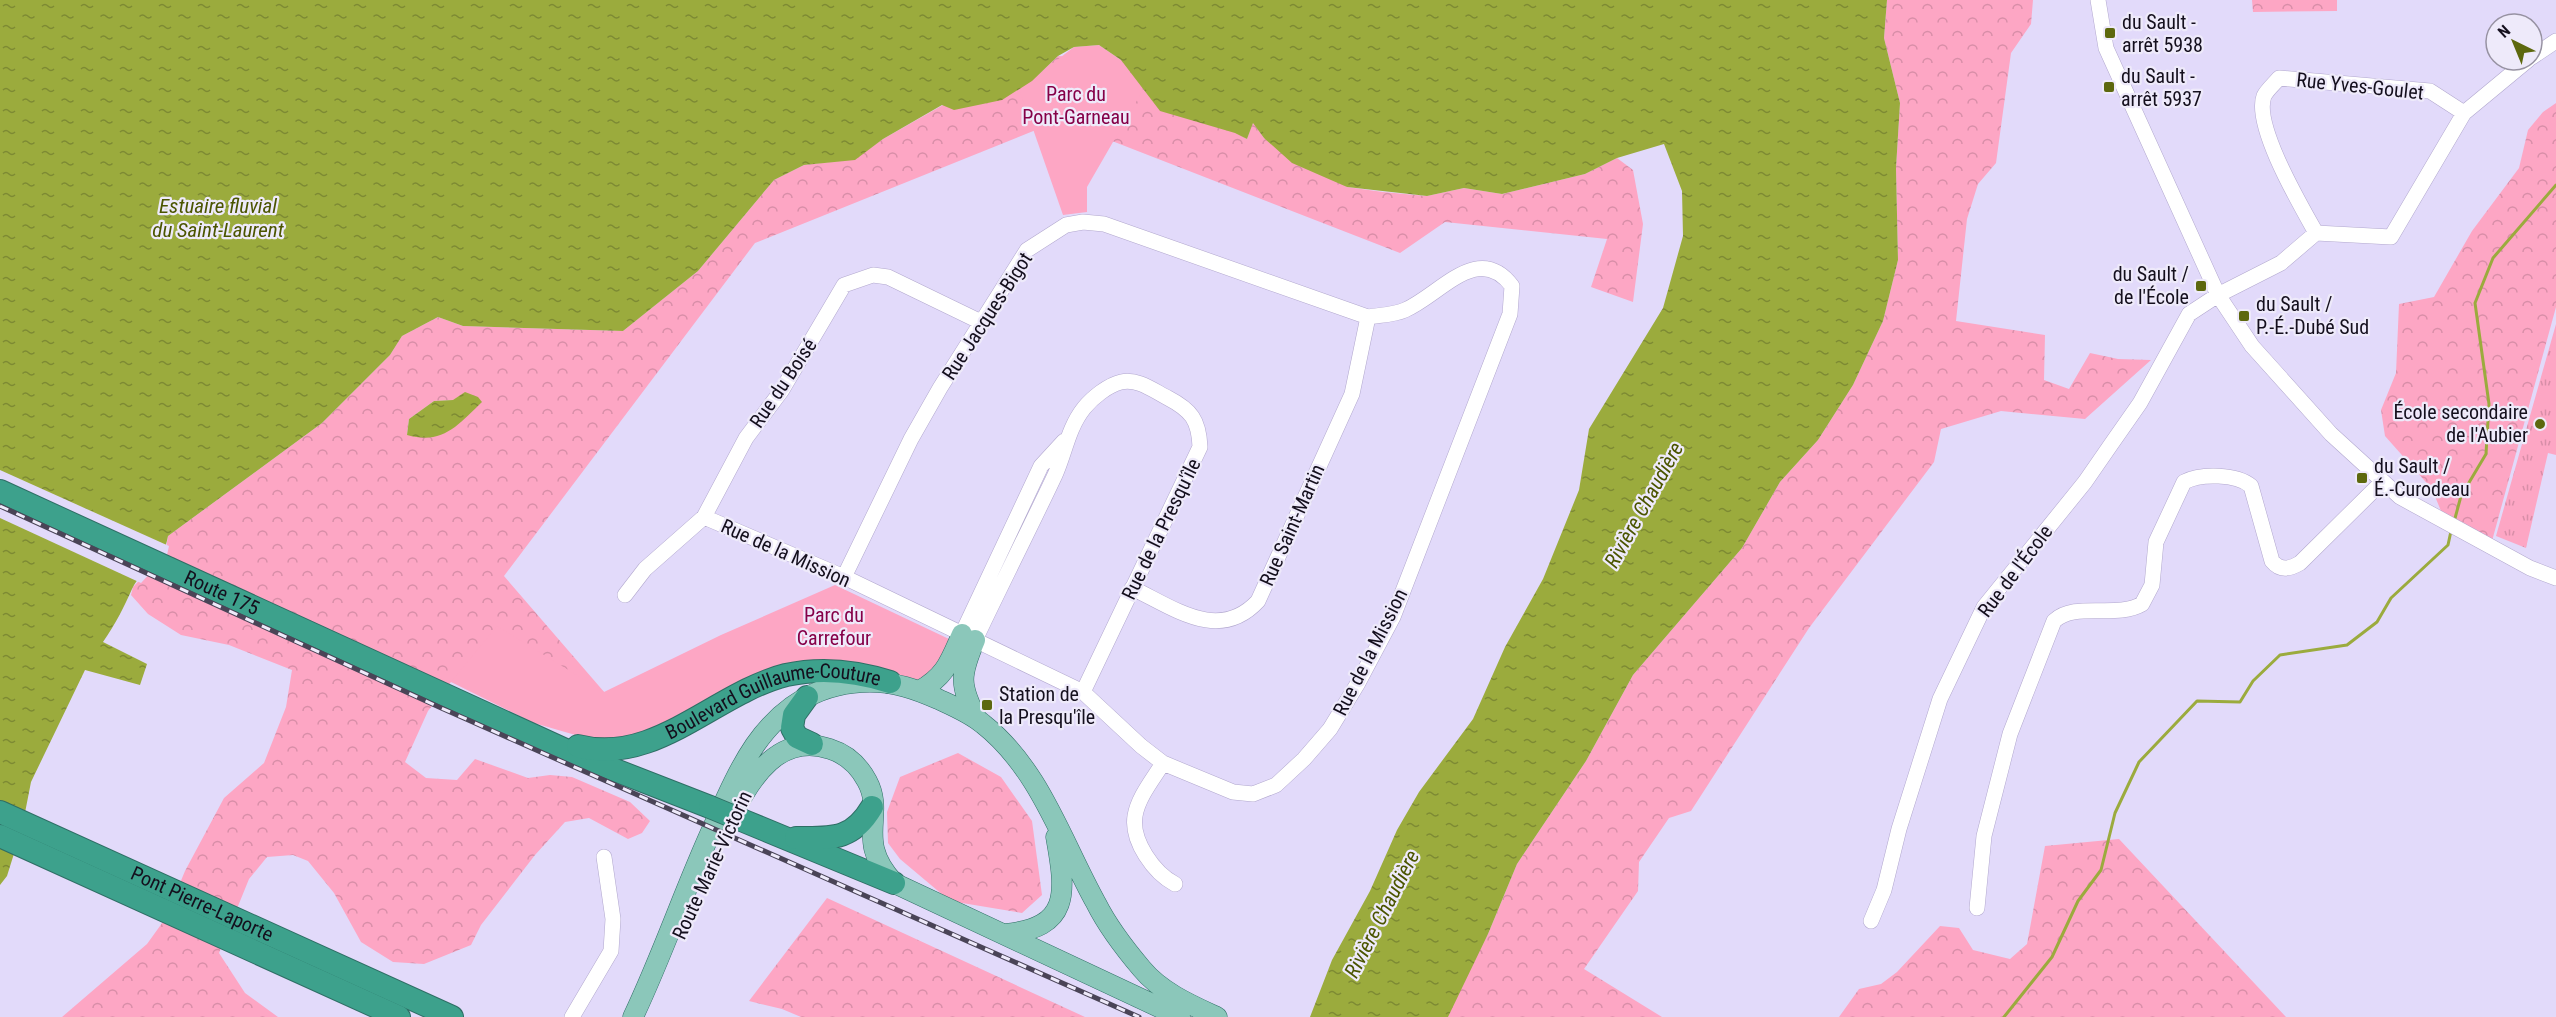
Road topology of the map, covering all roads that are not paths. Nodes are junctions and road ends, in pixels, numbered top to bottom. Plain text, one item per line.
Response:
1 (2098, 0) edge
2 (2514, 72) edge
3 (2464, 113) junction
4 (2316, 233) junction
5 (2218, 295) junction
6 (1368, 317) junction
7 (983, 323) junction
8 (2381, 483) junction
9 (0, 491) edge
10 (704, 517) junction
11 (844, 578) junction
12 (2556, 578) edge
13 (1132, 588) junction
14 (625, 595) dead end
15 (968, 637) junction
16 (890, 682) junction
17 (919, 691) junction
18 (1083, 692) junction
19 (444, 696) joint
20 (807, 697) junction
21 (977, 719) junction
22 (536, 736) junction
23 (812, 744) junction
24 (1163, 763) junction
25 (872, 807) junction
26 (0, 812) edge
27 (1052, 817) junction
28 (0, 836) edge
29 (785, 838) junction
30 (604, 856) dead end
31 (894, 883) junction
32 (1175, 884) dead end
33 (1977, 908) dead end
34 (1871, 921) dead end
35 (1002, 934) junction
36 (400, 1009) edge
37 (1179, 1011) edge
38 (452, 1017) edge
39 (572, 1017) edge
40 (633, 1017) edge
41 (645, 1017) edge
42 (1217, 1017) edge

1 - 5 street
2 - 3 street
3 - 4 street
3 - 4 street, Rue Yves-Goulet
4 - 5 street, Rue de l'École
5 - 8 street
5 - 34 street, Rue de l'École
6 - 7 street, Rue Jacques-Bigot
6 - 13 street, Rue Saint-Martin
6 - 24 street, Rue de la Mission
7 - 10 street, Rue du Boisé
7 - 11 street, Rue Jacques-Bigot
8 - 12 street
8 - 33 street
9 - 19 highway, Route 175
10 - 11 street, Rue de la Mission
10 - 14 street, Rue du Boisé
11 - 15 street, Rue de la Mission
13 - 15 street, Rue de la Presqu'île
13 - 18 street, Rue de la Presqu'île
15 - 17 main road
15 - 18 street, Rue de la Mission
15 - 21 main road
16 - 17 main road, Boulevard Guillaume-Couture
16 - 20 main road, Route Marie-Victorin
16 - 22 highway, Boulevard Guillaume-Couture
17 - 21 main road, Boulevard Guillaume-Couture
18 - 24 street, Rue de la Mission
19 - 22 highway, Boulevard Guillaume-Couture
20 - 23 highway
20 - 40 main road, Route Marie-Victorin
21 - 27 main road, Boulevard Guillaume-Couture
22 - 29 highway, Boulevard Guillaume-Couture, bridge
23 - 25 main road
23 - 41 main road, Route Marie-Victorin
24 - 32 street
25 - 29 highway
25 - 31 main road
26 - 36 highway, Pont Pierre-Laporte
27 - 35 main road
27 - 37 main road, Boulevard Guillaume-Couture
28 - 36 highway, Pont Pierre-Laporte
29 - 31 highway, Boulevard Guillaume-Couture
30 - 39 street
31 - 35 main road, Boulevard Guillaume-Couture
35 - 37 main road, Boulevard Guillaume-Couture
36 - 38 highway
37 - 42 main road, Boulevard Guillaume-Couture

